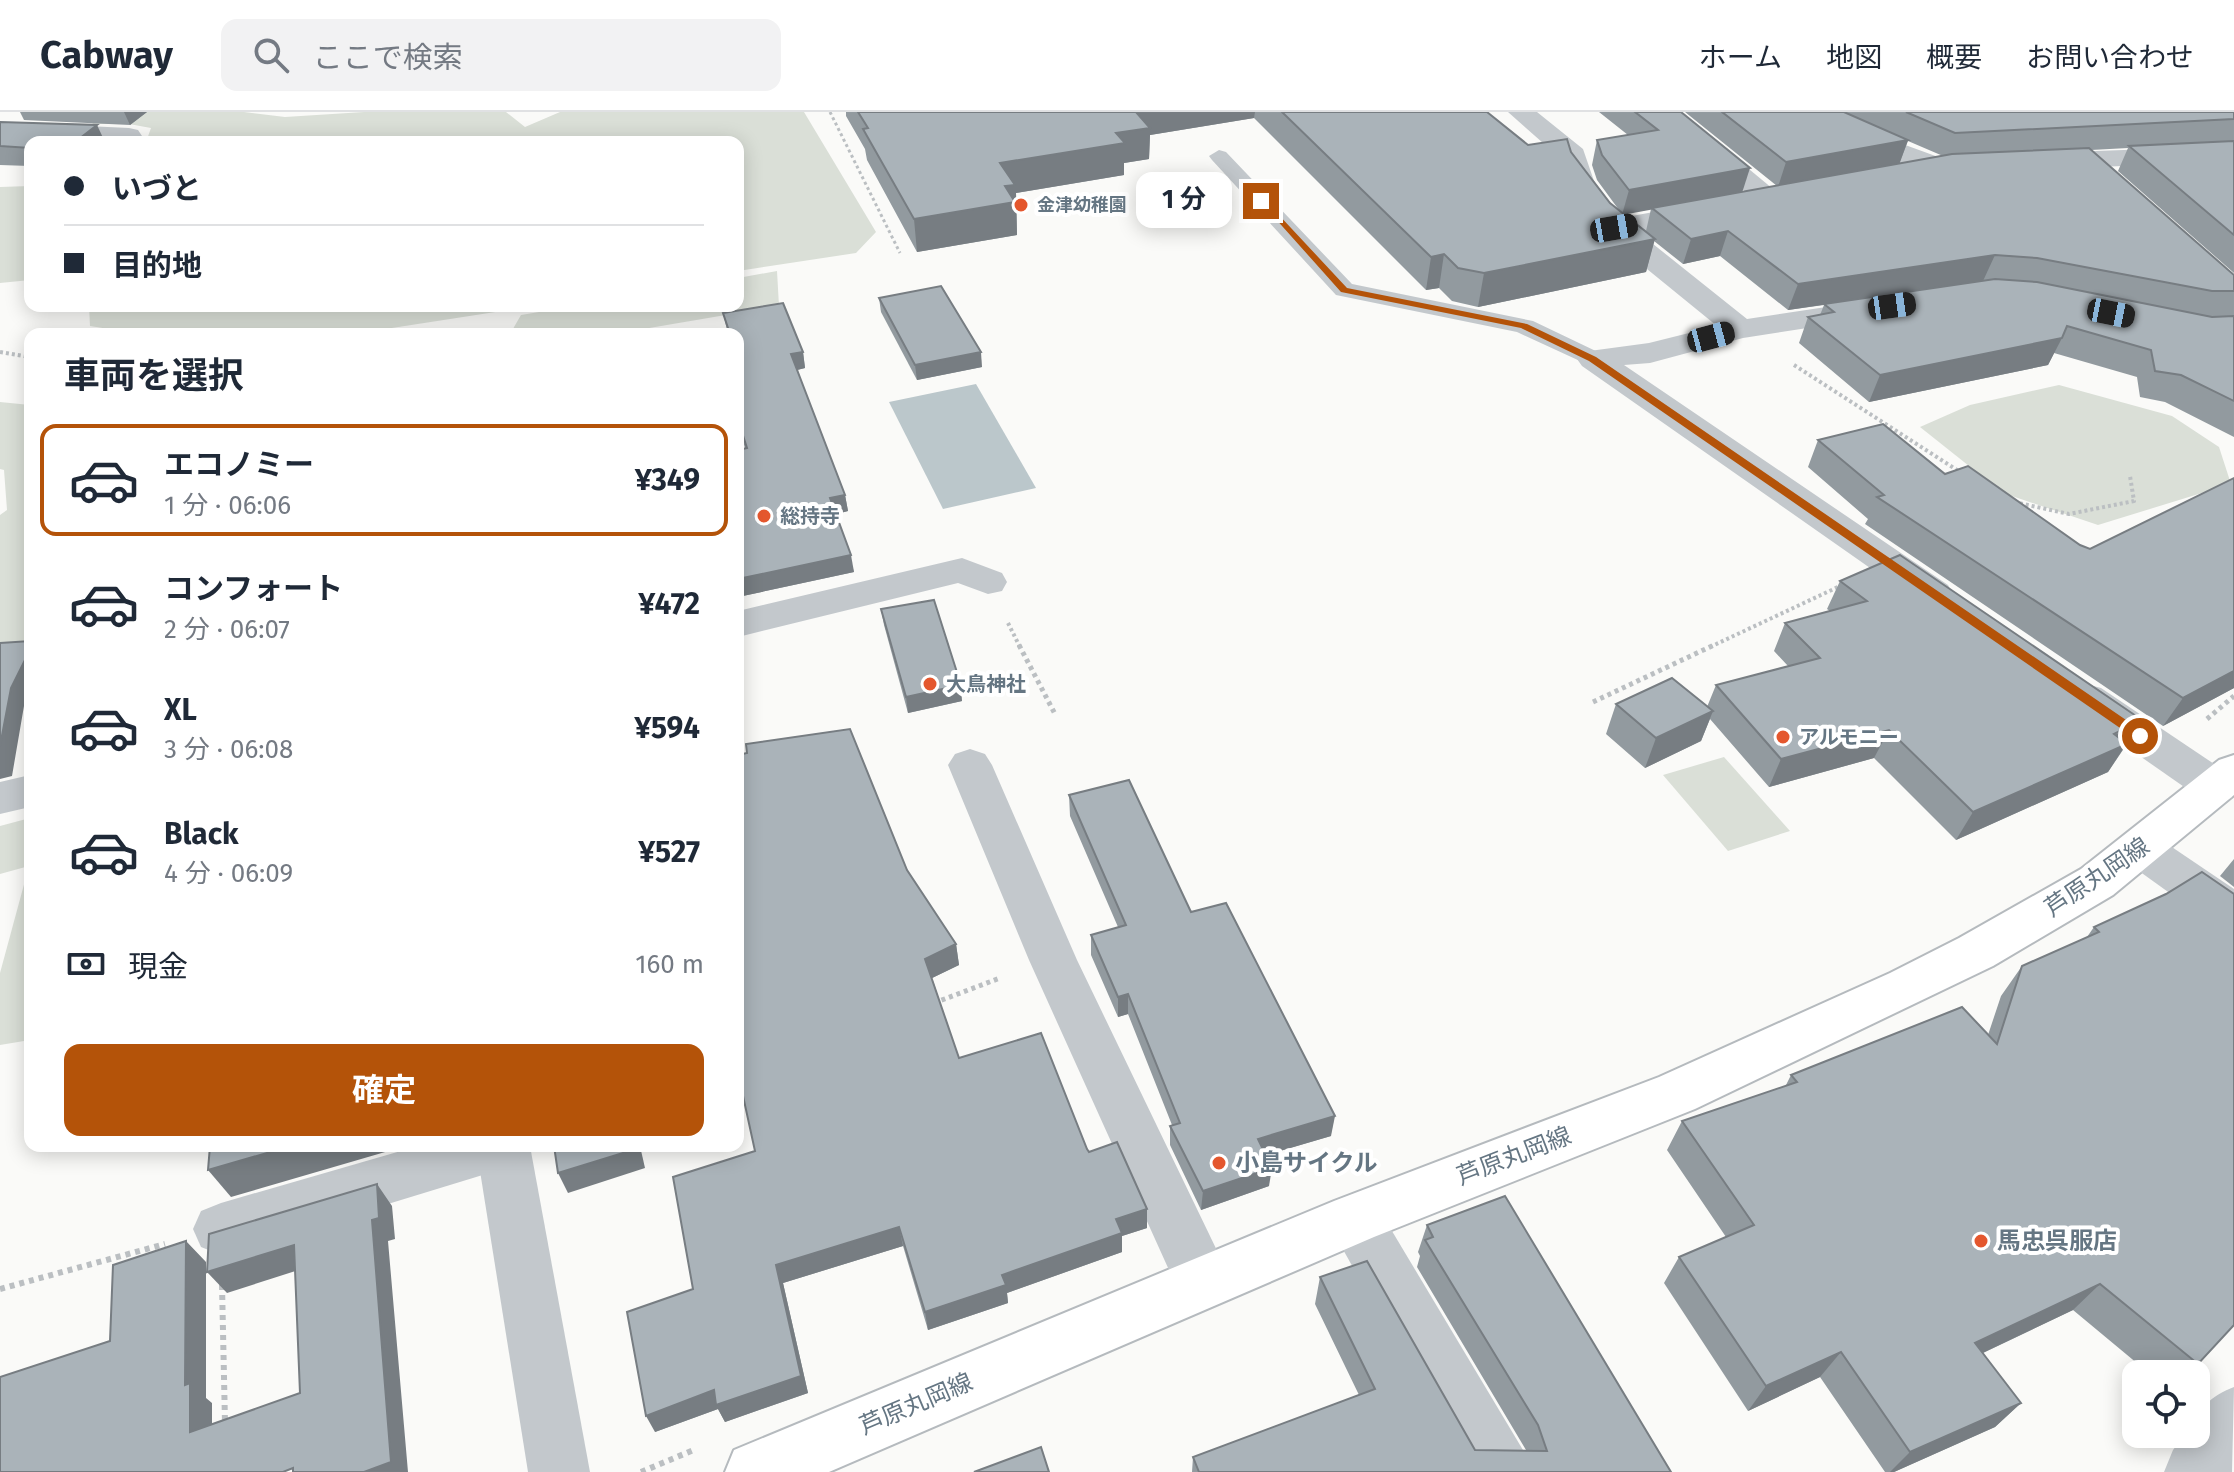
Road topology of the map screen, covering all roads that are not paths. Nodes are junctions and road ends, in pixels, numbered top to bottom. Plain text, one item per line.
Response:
1 (1521, 112) edge
2 (1664, 112) edge
3 (1812, 112) edge
4 (0, 130) edge
5 (129, 136) dead end
6 (2234, 154) edge
7 (1219, 156) dead end
8 (2083, 159) junction
9 (2021, 163) edge
10 (1973, 166) edge
11 (1942, 168) junction
12 (1895, 177) edge
13 (2118, 189) edge
14 (1802, 194) edge
15 (1771, 199) junction
16 (1614, 228) junction
17 (1892, 306) edge
18 (1741, 329) junction
19 (1593, 359) junction
20 (988, 582) road end
21 (1968, 617) edge
22 (744, 623) edge
23 (2059, 680) edge
24 (970, 765) dead end
25 (2225, 779) edge
26 (24, 792) edge
27 (0, 798) edge
28 (2141, 849) junction
29 (2234, 914) edge
30 (481, 1152) edge
31 (502, 1152) edge
32 (1354, 1219) junction
33 (221, 1229) edge
34 (1203, 1282) junction
35 (2234, 1417) edge
36 (559, 1472) edge
37 (756, 1472) edge
38 (1501, 1472) edge
39 (2195, 1472) edge

1 - 16 street
2 - 15 street
3 - 11 street
4 - 5 street
6 - 8 street
7 - 19 lane
8 - 9 street
8 - 13 street
10 - 11 street
11 - 12 street
14 - 15 street
15 - 16 street
16 - 18 street
17 - 18 street
18 - 19 street
19 - 21 street
20 - 22 street
23 - 25 street
24 - 34 street
25 - 28 main road, 芦原丸岡線
26 - 27 street
28 - 29 street
28 - 32 main road, 芦原丸岡線
30 - 33 street
31 - 36 street
32 - 34 main road, 芦原丸岡線
32 - 38 street
34 - 37 main road, 芦原丸岡線
35 - 39 street

